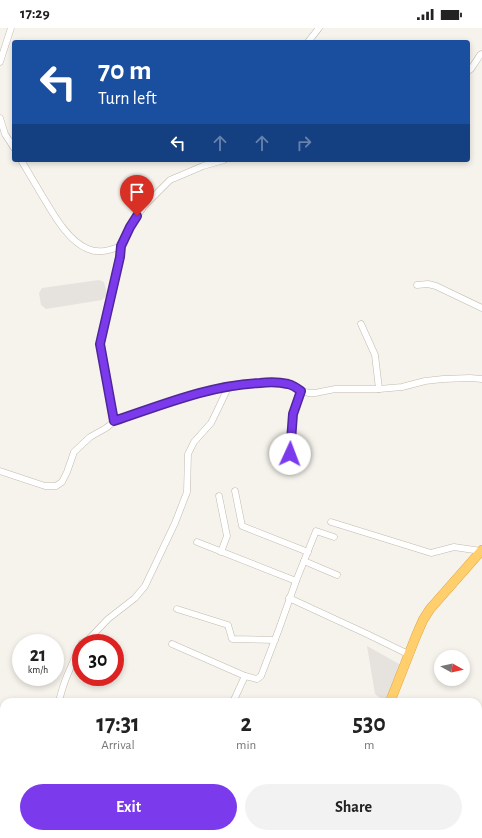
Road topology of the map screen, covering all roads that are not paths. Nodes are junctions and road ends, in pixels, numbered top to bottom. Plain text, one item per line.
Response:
1 (11, 28) edge
2 (319, 28) edge
3 (310, 40) edge
4 (482, 54) edge
5 (0, 62) edge
6 (470, 70) edge
7 (0, 118) edge
8 (12, 145) edge
9 (22, 162) edge
10 (217, 162) edge
11 (121, 246) junction
12 (417, 285) dead end
13 (482, 308) edge
14 (362, 324) dead end
15 (482, 379) edge
16 (225, 386) junction
17 (378, 389) junction
18 (301, 391) junction
19 (114, 421) junction
20 (288, 462) dead end
21 (0, 471) edge
22 (235, 491) dead end
23 (219, 496) dead end
24 (331, 522) dead end
25 (334, 537) dead end
26 (197, 542) dead end
27 (482, 550) edge
28 (221, 552) junction
29 (308, 552) junction
30 (304, 561) junction
31 (337, 575) dead end
32 (296, 581) junction
33 (289, 598) junction
34 (177, 609) dead end
35 (93, 634) edge
36 (275, 640) junction
37 (172, 644) dead end
38 (408, 654) junction
39 (72, 666) edge
40 (245, 676) junction
41 (60, 698) edge
42 (235, 698) edge
43 (392, 698) edge
44 (200, 838) edge
45 (204, 838) edge

1 - 5 street
2 - 3 street
4 - 6 street
7 - 8 street
9 - 11 street
10 - 11 street
11 - 19 street
12 - 13 street
14 - 17 street
15 - 17 street
16 - 18 street
16 - 19 street
16 - 35 street
17 - 18 street
18 - 20 street
19 - 21 street
22 - 29 street
23 - 28 street
24 - 27 street
25 - 29 street
26 - 28 street
27 - 38 highway
28 - 32 street
29 - 30 street
30 - 31 street
30 - 32 street
32 - 33 street
33 - 36 street
33 - 38 street
34 - 36 street
36 - 40 street
37 - 40 street
38 - 43 highway
39 - 41 street
40 - 42 street
44 - 45 street

